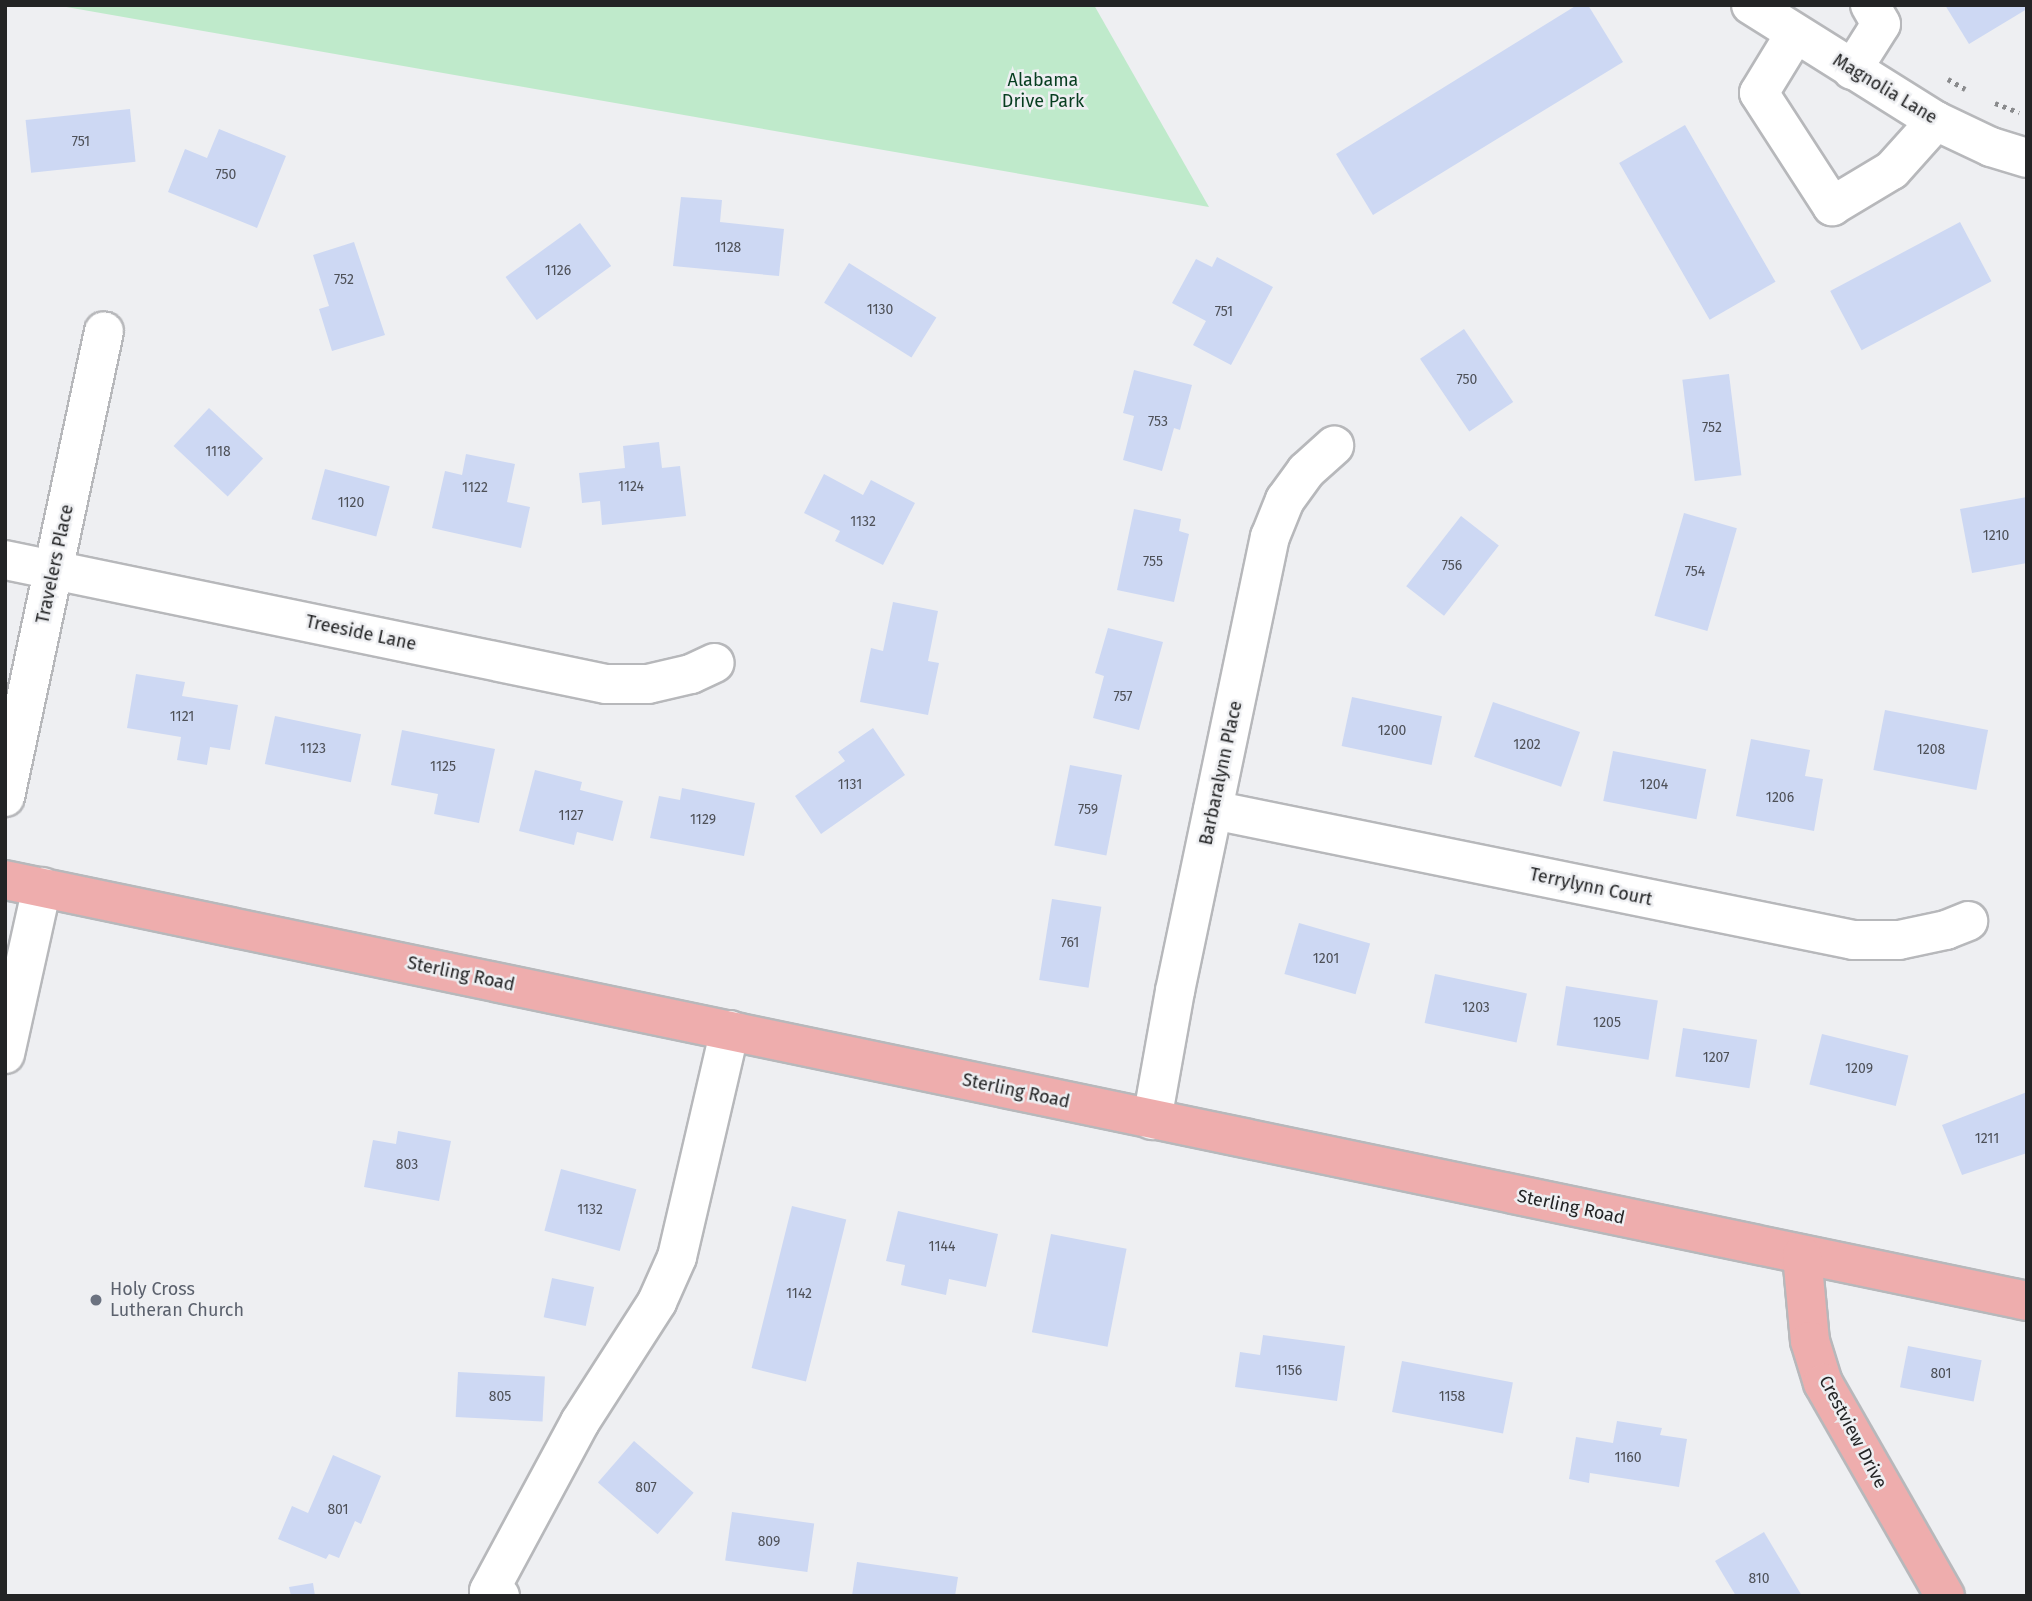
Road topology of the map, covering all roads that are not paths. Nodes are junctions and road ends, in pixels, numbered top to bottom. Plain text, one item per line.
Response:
1 (1751, 5) edge
2 (1870, 5) edge
3 (1795, 34) junction
4 (1852, 71) junction
5 (1936, 121) junction
6 (2027, 158) edge
7 (104, 331) dead end
8 (1334, 446) dead end
9 (5, 560) edge
10 (53, 570) junction
11 (715, 663) dead end
12 (5, 797) edge
13 (1213, 810) junction
14 (5, 880) edge
15 (42, 887) junction
16 (1968, 921) dead end
17 (730, 1030) junction
18 (5, 1055) edge
19 (1152, 1119) junction
20 (1802, 1255) junction
21 (2027, 1301) edge
22 (495, 1593) edge
23 (1945, 1596) edge

1 - 3 street, Magnolia Lane
2 - 4 street
3 - 4 street, Magnolia Lane
3 - 5 street
4 - 5 street, Magnolia Lane
5 - 6 street, Magnolia Lane
7 - 10 street, Travelers Place
8 - 13 street, Barbaralynn Place
9 - 10 street, Treeside Lane
10 - 11 street, Treeside Lane
10 - 12 street, Travelers Place
13 - 16 street, Terrylynn Court
13 - 19 street, Barbaralynn Place
14 - 15 main road, Sterling Road
15 - 17 main road, Sterling Road
15 - 18 street
17 - 19 main road, Sterling Road
17 - 22 street
19 - 20 main road, Sterling Road
20 - 21 main road, Sterling Road
20 - 23 main road, Crestview Drive

